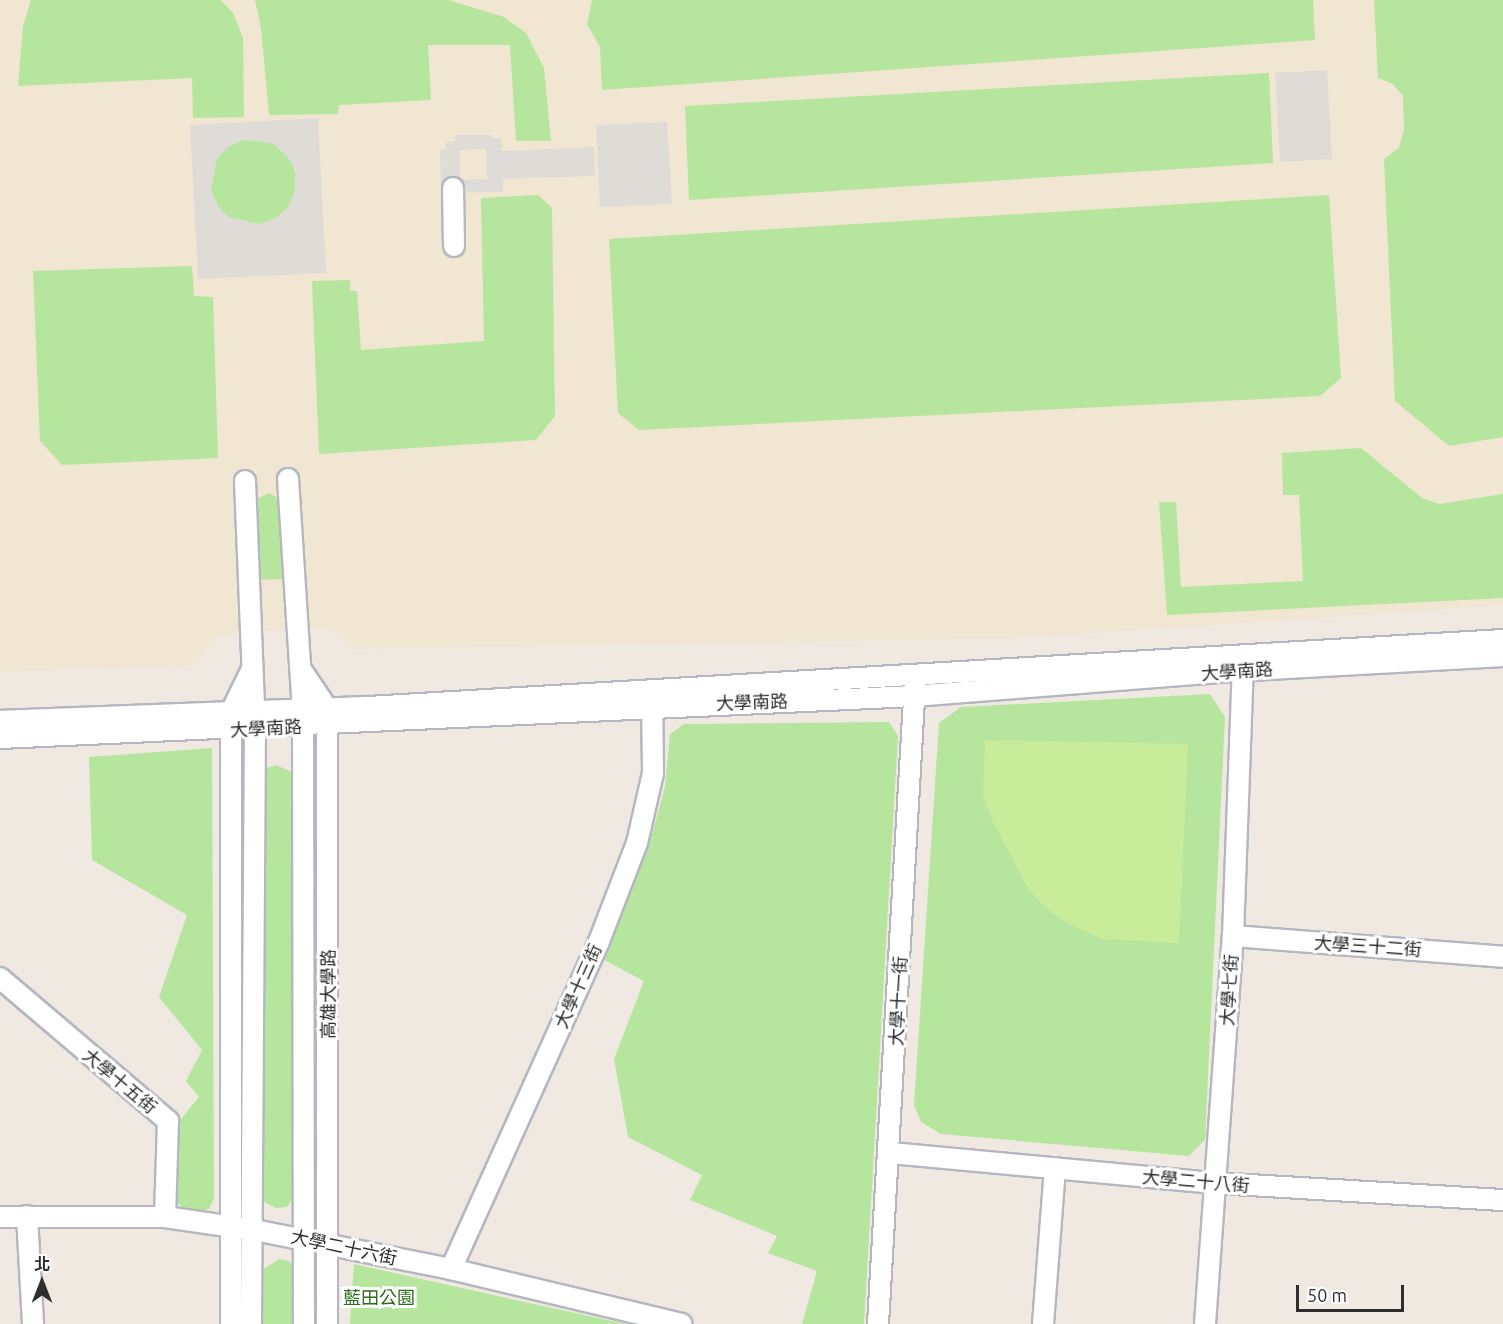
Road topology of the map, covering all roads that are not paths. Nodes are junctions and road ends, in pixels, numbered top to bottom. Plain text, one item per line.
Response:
1 (453, 188) dead end
2 (454, 246) dead end
3 (288, 479) dead end
4 (245, 481) dead end
5 (1503, 640) edge
6 (1503, 656) edge
7 (1243, 663) junction
8 (250, 671) junction
9 (302, 671) junction
10 (914, 686) junction
11 (652, 698) junction
12 (327, 716) junction
13 (303, 718) junction
14 (254, 720) junction
15 (0, 721) edge
16 (231, 721) junction
17 (0, 738) edge
18 (1233, 936) junction
19 (1503, 957) edge
20 (0, 978) edge
21 (890, 1153) junction
22 (1055, 1168) junction
23 (1216, 1183) junction
24 (1503, 1200) edge
25 (27, 1216) junction
26 (0, 1217) edge
27 (165, 1217) junction
28 (233, 1226) junction
29 (254, 1230) junction
30 (305, 1238) junction
31 (330, 1244) junction
32 (451, 1269) junction
33 (33, 1324) edge
34 (231, 1324) edge
35 (251, 1324) edge
36 (304, 1324) edge
37 (327, 1324) edge
38 (682, 1324) edge
39 (879, 1324) edge
40 (1043, 1324) edge
41 (1205, 1324) edge

1 - 2 street
3 - 9 street, 高雄大學路
4 - 8 street
5 - 7 street, 大學南路
6 - 7 street, 大學南路
7 - 10 street, 大學南路
7 - 18 street, 大學七街
8 - 14 street
8 - 16 street
9 - 12 street
9 - 13 street, 高雄大學路
10 - 11 street, 大學南路
10 - 21 street, 大學十一街
11 - 12 street, 大學南路
11 - 32 street, 大學十三街
12 - 13 street, 大學南路
12 - 31 street, 高雄大學路
13 - 14 street, 大學南路
13 - 30 street, 高雄大學路
14 - 16 street, 大學南路
14 - 29 street
15 - 16 street, 大學南路
16 - 17 street, 大學南路
16 - 28 street
18 - 19 street, 大學三十二街
18 - 23 street, 大學七街
20 - 27 street, 大學十五街
21 - 22 street, 大學二十八街
21 - 39 street, 大學十一街
22 - 23 street, 大學二十八街
22 - 40 street
23 - 24 street, 大學二十八街
23 - 41 street, 大學七街
25 - 26 street, 大學二十六街
25 - 27 street, 大學二十六街
25 - 33 street
27 - 28 street, 大學二十六街
28 - 29 street, 大學二十六街
28 - 34 street
29 - 30 street, 大學二十六街
29 - 35 street
30 - 31 street, 大學二十六街
30 - 36 street, 高雄大學路
31 - 32 street, 大學二十六街
31 - 37 street, 高雄大學路
32 - 38 street, 大學二十六街

